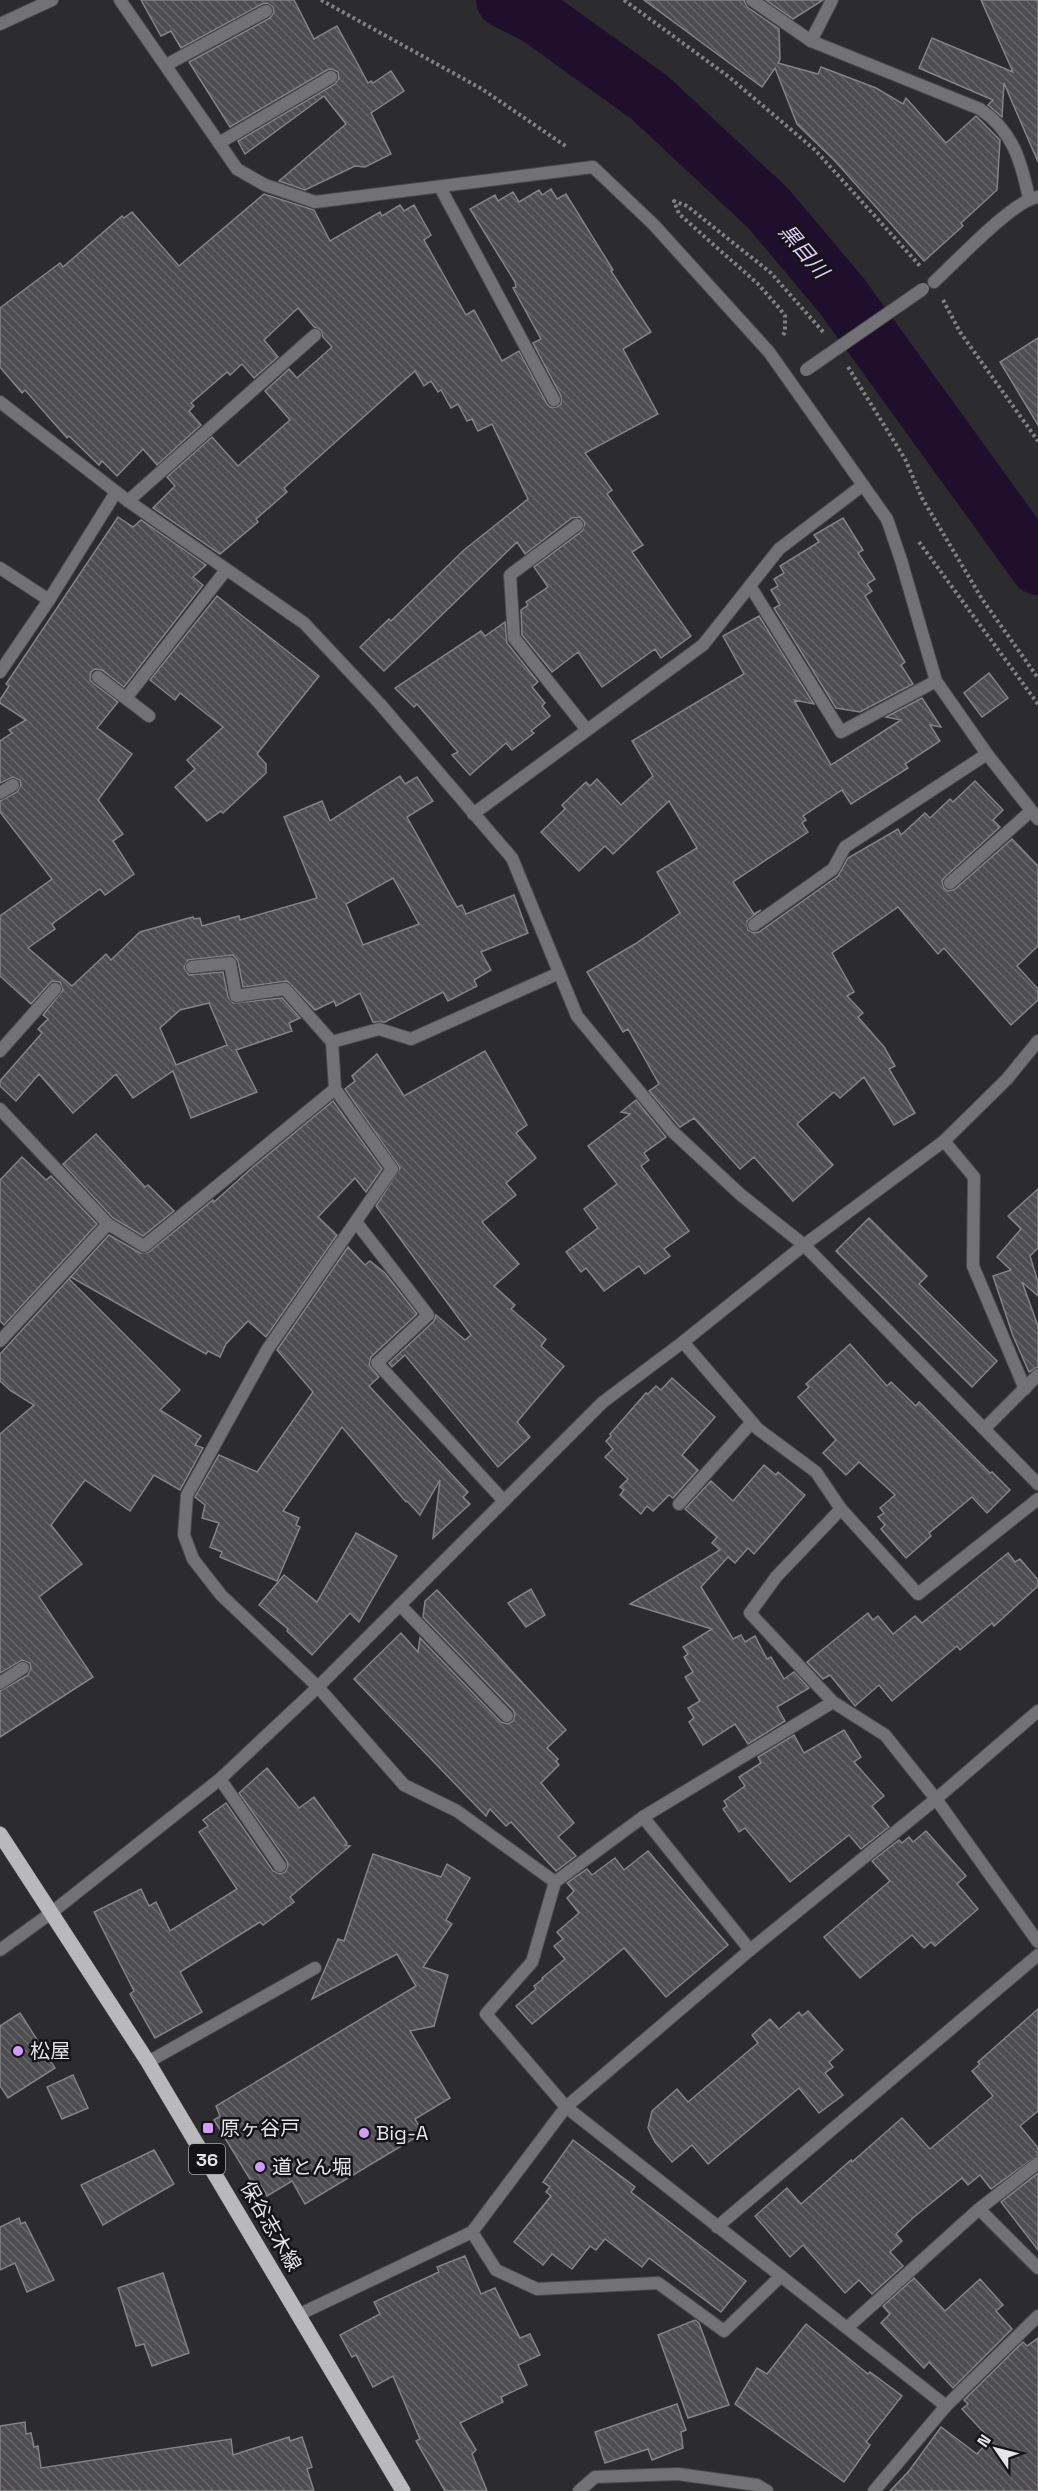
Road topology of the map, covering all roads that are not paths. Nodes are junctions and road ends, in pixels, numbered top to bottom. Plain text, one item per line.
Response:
1 (52, 0) edge
2 (120, 0) edge
3 (752, 0) edge
4 (831, 0) edge
5 (266, 12) dead end
6 (0, 24) edge
7 (811, 41) junction
8 (166, 65) junction
9 (331, 77) dead end
10 (219, 143) junction
11 (440, 187) junction
12 (1034, 198) edge
13 (315, 335) dead end
14 (790, 381) junction
15 (554, 400) dead end
16 (0, 402) edge
17 (863, 485) junction
18 (116, 492) junction
19 (128, 501) junction
20 (577, 525) dead end
21 (0, 568) edge
22 (226, 570) junction
23 (750, 586) junction
24 (50, 600) junction
25 (0, 672) edge
26 (98, 677) dead end
27 (936, 681) junction
28 (126, 698) junction
29 (149, 716) dead end
30 (587, 730) junction
31 (987, 754) junction
32 (13, 784) dead end
33 (0, 793) edge
34 (473, 814) junction
35 (1035, 815) edge
36 (950, 883) dead end
37 (754, 925) dead end
38 (192, 967) dead end
39 (559, 973) junction
40 (55, 989) dead end
41 (1038, 1041) edge
42 (332, 1042) junction
43 (0, 1051) edge
44 (335, 1089) junction
45 (0, 1109) edge
46 (944, 1141) junction
47 (356, 1222) junction
48 (108, 1224) junction
49 (804, 1245) junction
50 (0, 1341) edge
51 (683, 1342) junction
52 (1038, 1375) edge
53 (1025, 1389) junction
54 (752, 1422) junction
55 (984, 1429) junction
56 (1038, 1484) edge
57 (1038, 1499) edge
58 (504, 1501) junction
59 (679, 1504) dead end
60 (841, 1509) junction
61 (400, 1605) junction
62 (23, 1668) dead end
63 (0, 1683) edge
64 (318, 1687) junction
65 (833, 1702) junction
66 (1038, 1711) edge
67 (507, 1716) dead end
68 (220, 1779) junction
69 (936, 1799) junction
70 (643, 1817) junction
71 (0, 1834) edge
72 (280, 1866) dead end
73 (555, 1882) junction
74 (51, 1913) junction
75 (1038, 1942) edge
76 (0, 1950) edge
77 (750, 1950) junction
78 (1038, 1955) edge
79 (315, 1968) dead end
80 (148, 2062) junction
81 (566, 2107) junction
82 (1038, 2163) edge
83 (979, 2209) junction
84 (717, 2227) junction
85 (472, 2232) junction
86 (1038, 2268) edge
87 (782, 2276) junction
88 (298, 2315) junction
89 (1038, 2316) edge
90 (848, 2327) junction
91 (946, 2406) junction
92 (403, 2491) edge
93 (579, 2491) edge
94 (767, 2491) edge
95 (874, 2491) edge

1 - 6 street
2 - 8 street
3 - 7 street
4 - 7 street
5 - 8 street
7 - 12 street
8 - 10 street
9 - 10 street
10 - 11 street
11 - 14 street
11 - 15 street
12 - 14 street, bridge
13 - 19 street
14 - 17 street
16 - 18 street
17 - 23 street
17 - 27 street
18 - 19 street
18 - 24 street
19 - 22 street
20 - 30 street
21 - 24 street
22 - 28 street
22 - 34 street
23 - 27 street
23 - 30 street
24 - 25 street
26 - 28 street
27 - 31 street
28 - 29 street
30 - 34 street
31 - 35 street
31 - 37 street
32 - 33 street
34 - 39 street
35 - 36 street
38 - 42 street
39 - 42 street
39 - 49 street
40 - 43 street
41 - 46 street
42 - 44 street
44 - 47 street
44 - 48 street
45 - 48 street
46 - 49 street
46 - 53 street
47 - 58 street
47 - 64 street
48 - 50 street
49 - 51 street
49 - 55 street
51 - 54 street
51 - 58 street
52 - 53 street
53 - 55 street
54 - 59 street
54 - 60 street
55 - 56 street
57 - 60 street
58 - 61 street
60 - 65 street
61 - 64 street
61 - 67 street
62 - 63 street
64 - 68 street
64 - 73 street
65 - 69 street
65 - 70 street
66 - 69 street
68 - 72 street
68 - 74 street
69 - 75 street
69 - 77 street
70 - 73 street
70 - 77 street
71 - 74 main road, 保谷志木線 / 36
73 - 81 street
74 - 76 street
74 - 80 main road, 保谷志木線 / 36
77 - 81 street
78 - 84 street
79 - 80 street
80 - 88 main road, 保谷志木線 / 36
81 - 84 street
81 - 85 street
82 - 83 street
83 - 86 street
83 - 90 street
84 - 87 street
85 - 87 street
85 - 88 street
87 - 90 street
88 - 92 main road, 保谷志木線 / 36
89 - 91 street
90 - 91 street
91 - 95 street
93 - 94 street

